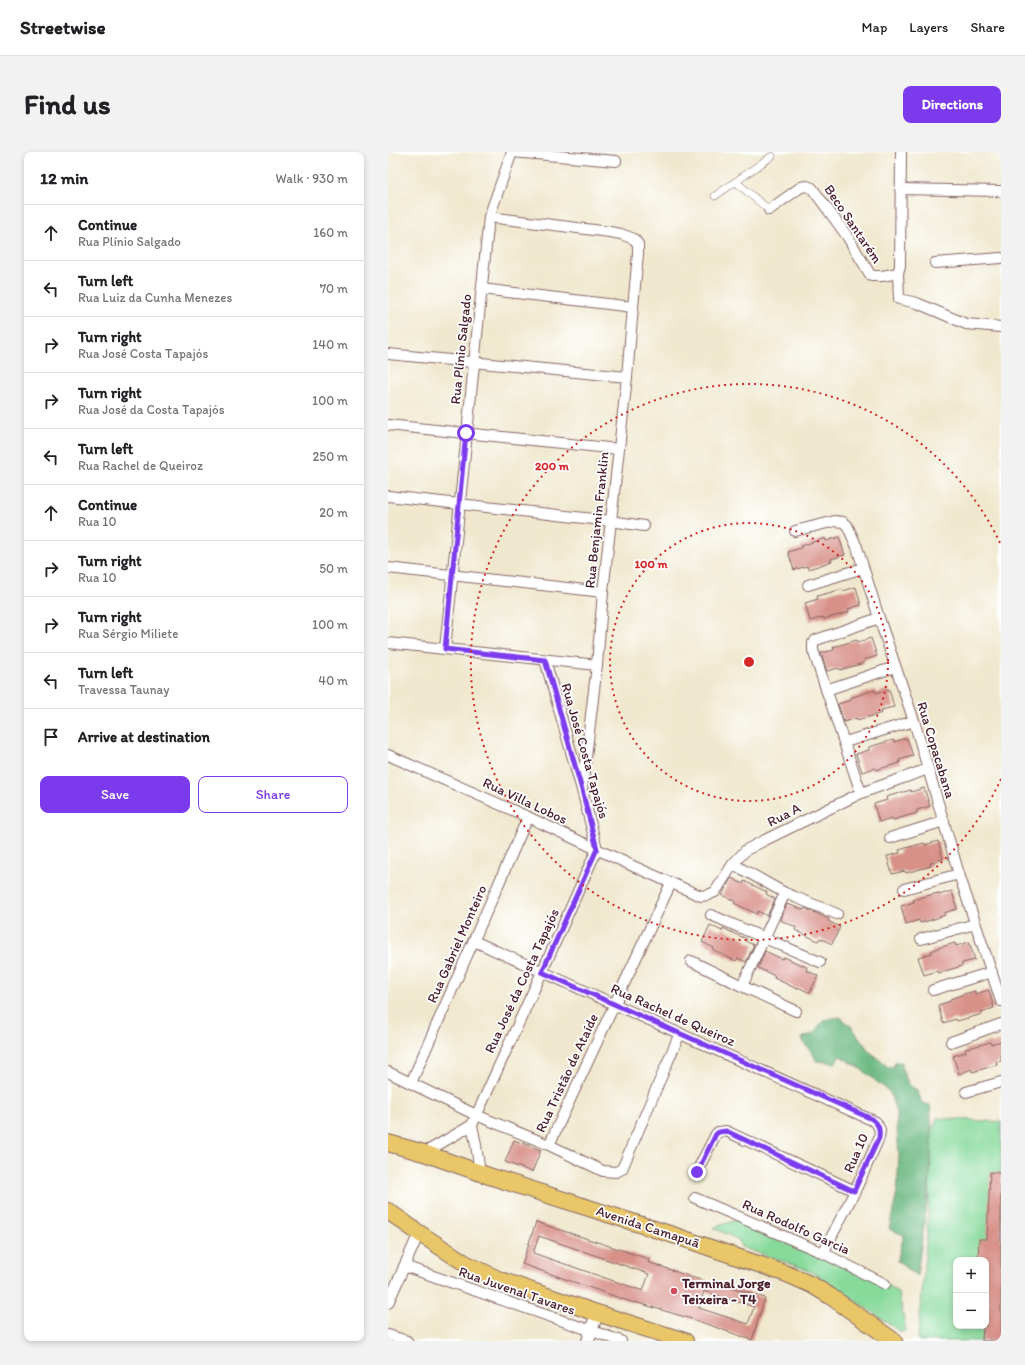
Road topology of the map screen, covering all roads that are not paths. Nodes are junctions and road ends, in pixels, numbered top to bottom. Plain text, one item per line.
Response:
1 (512, 152) edge
2 (901, 152) edge
3 (772, 156) dead end
4 (616, 161) dead end
5 (736, 182) junction
6 (900, 189) junction
7 (1001, 190) edge
8 (715, 196) dead end
9 (769, 210) joint
10 (489, 217) junction
11 (1001, 258) edge
12 (935, 263) dead end
13 (898, 272) junction
14 (482, 289) junction
15 (633, 307) junction
16 (1001, 327) edge
17 (388, 354) edge
18 (474, 362) junction
19 (628, 377) junction
20 (388, 425) edge
21 (466, 433) junction
22 (618, 449) junction
23 (388, 496) edge
24 (460, 504) junction
25 (611, 521) junction
26 (644, 526) dead end
27 (795, 531) dead end
28 (388, 568) edge
29 (863, 568) junction
30 (452, 574) junction
31 (808, 585) dead end
32 (603, 592) junction
33 (879, 618) junction
34 (388, 643) edge
35 (445, 649) junction
36 (545, 660) junction
37 (597, 665) junction
38 (895, 666) junction
39 (826, 690) junction
40 (914, 721) junction
41 (845, 742) junction
42 (388, 755) edge
43 (928, 769) junction
44 (582, 790) junction
45 (861, 793) junction
46 (528, 817) junction
47 (944, 821) junction
48 (890, 838) dead end
49 (597, 849) junction
50 (733, 864) junction
51 (959, 874) junction
52 (672, 883) junction
53 (904, 890) dead end
54 (785, 892) junction
55 (837, 914) dead end
56 (711, 915) dead end
57 (975, 924) junction
58 (765, 938) junction
59 (921, 939) dead end
60 (474, 941) junction
61 (691, 961) dead end
62 (820, 962) dead end
63 (542, 972) junction
64 (992, 972) junction
65 (742, 986) junction
66 (933, 990) dead end
67 (1001, 1001) edge
68 (614, 1004) junction
69 (796, 1010) dead end
70 (1001, 1024) edge
71 (680, 1033) junction
72 (951, 1042) dead end
73 (388, 1072) edge
74 (1001, 1082) edge
75 (411, 1083) junction
76 (966, 1092) dead end
77 (861, 1114) joint
78 (474, 1120) junction
79 (388, 1143) edge
80 (549, 1145) junction
81 (424, 1153) junction
82 (697, 1172) dead end
83 (480, 1173) junction
84 (854, 1191) junction
85 (695, 1198) dead end
86 (388, 1211) edge
87 (418, 1233) junction
88 (823, 1253) junction
89 (404, 1266) junction
90 (885, 1284) dead end
91 (388, 1303) edge
92 (597, 1313) junction
93 (388, 1335) edge
94 (589, 1336) edge
95 (408, 1341) edge
96 (621, 1341) edge
97 (685, 1341) edge
98 (894, 1341) edge

1 - 4 street
1 - 10 street, Rua Plínio Salgado
2 - 6 street
3 - 5 street
5 - 8 street
5 - 9 street
6 - 7 street
6 - 13 street
9 - 13 street, Beco Santarém
10 - 14 street, Rua Plínio Salgado
10 - 15 street, Rua Benjamin Franklin
11 - 12 street
13 - 16 street
14 - 15 street
14 - 18 street, Rua Plínio Salgado
15 - 19 street, Rua Benjamin Franklin
17 - 18 street
18 - 19 street
18 - 21 street, Rua Plínio Salgado
19 - 22 street, Rua Benjamin Franklin
20 - 21 street
21 - 22 street
21 - 24 street, Rua Plínio Salgado
22 - 25 street, Rua Benjamin Franklin
23 - 24 street
24 - 25 street
24 - 30 street, Rua Plínio Salgado
25 - 26 street
25 - 32 street, Rua Benjamin Franklin
27 - 29 street, Rua Copacabana
28 - 30 street
29 - 31 street
29 - 33 street, Rua Copacabana
30 - 32 street
30 - 35 street, Rua Plínio Salgado
32 - 37 street, Rua Benjamin Franklin
33 - 38 street, Rua Copacabana
33 - 39 street
34 - 35 street
35 - 36 street
36 - 37 street
36 - 44 street, Rua José Costa Tapajós
37 - 44 street, Rua Benjamin Franklin
38 - 39 street
38 - 40 street, Rua Copacabana
39 - 41 street
40 - 41 street
40 - 43 street, Rua Copacabana
41 - 45 street
42 - 46 street, Rua Villa Lobos
43 - 45 street, Rua A
43 - 47 street, Rua Copacabana
44 - 49 street, Rua José Costa Tapajós
45 - 50 street, Rua A
46 - 49 street, Rua Villa Lobos
46 - 60 street, Rua Gabriel Monteiro
47 - 48 street
47 - 51 street, Rua Copacabana
49 - 52 street, Rua Villa Lobos
49 - 63 street, Rua José da Costa Tapajós
50 - 52 street, Rua A
50 - 54 street
51 - 53 street
51 - 57 street, Rua Copacabana
52 - 68 street, Rua Tristão de Ataíde
54 - 55 street
54 - 58 street
56 - 58 street
57 - 59 street
57 - 64 street, Rua Copacabana
58 - 62 street
58 - 65 street
60 - 63 street, Rua Rachel de Queiroz
60 - 75 street, Rua Gabriel Monteiro
61 - 65 street
63 - 68 street, Rua Rachel de Queiroz
63 - 78 street, Rua José da Costa Tapajós
64 - 66 street
64 - 67 street, Rua Copacabana
65 - 69 street
68 - 71 street, Rua Rachel de Queiroz
68 - 80 street, Rua Tristão de Ataíde
70 - 72 street
71 - 77 street, Rua Rachel de Queiroz
71 - 80 street
73 - 75 street
74 - 76 street
75 - 78 street
77 - 84 street, Rua 10
78 - 80 street
78 - 81 street
78 - 83 street
79 - 81 main road, Avenida Camapuã
81 - 83 main road, Avenida Camapuã
82 - 84 street
83 - 98 main road, Avenida Camapuã
84 - 88 street, Rua 10
85 - 88 street, Rua Rodolfo Garcia
86 - 87 main road
87 - 89 street
87 - 92 main road
88 - 90 street, Rua Rodolfo Garcia
89 - 91 street
89 - 94 street, Rua Juvenal Tavares
92 - 94 street
92 - 97 main road
93 - 95 street
94 - 96 street, Rua Juvenal Tavares

